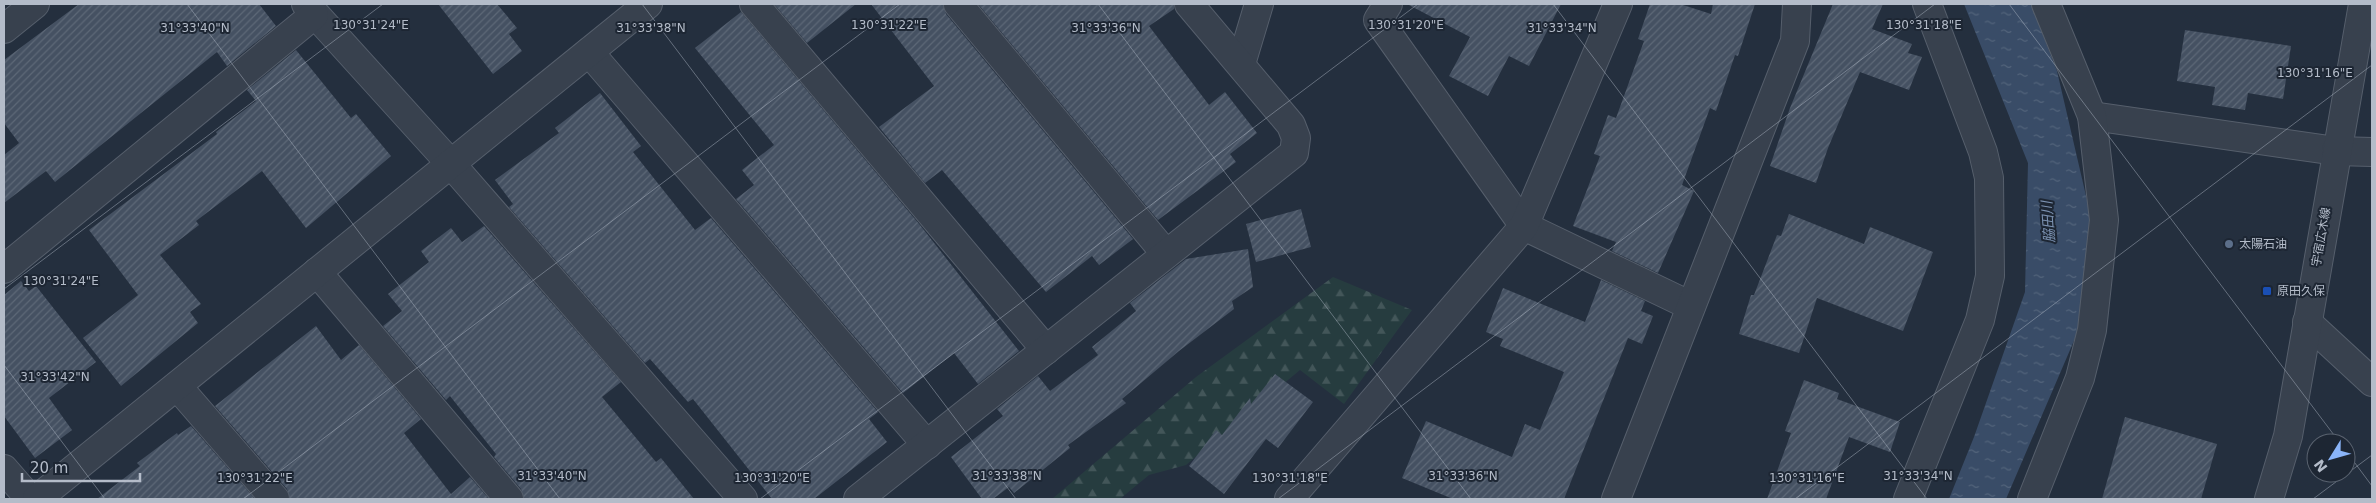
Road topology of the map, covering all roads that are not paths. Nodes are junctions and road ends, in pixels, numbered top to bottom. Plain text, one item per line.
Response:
1 (35, 4) edge
2 (648, 4) edge
3 (754, 4) edge
4 (958, 4) edge
5 (1189, 4) edge
6 (1259, 4) edge
7 (1388, 4) edge
8 (1618, 4) edge
9 (1797, 4) edge
10 (1927, 4) edge
11 (2046, 4) edge
12 (2364, 4) edge
13 (310, 9) edge
14 (4, 29) edge
15 (589, 52) junction
16 (1241, 64) junction
17 (2092, 116) junction
18 (2336, 152) junction
19 (2372, 152) edge
20 (451, 164) junction
21 (1524, 226) junction
22 (1166, 254) junction
23 (4, 269) edge
24 (317, 272) junction
25 (1691, 306) junction
26 (2307, 322) junction
27 (1046, 350) junction
28 (2372, 382) edge
29 (177, 386) junction
30 (927, 445) junction
31 (4, 469) edge
32 (30, 499) edge
33 (37, 499) edge
34 (276, 499) edge
35 (509, 499) edge
36 (743, 499) edge
37 (858, 499) edge
38 (1289, 499) edge
39 (1616, 499) edge
40 (1908, 499) edge
41 (2032, 499) edge
42 (2269, 499) edge

1 - 14 street
2 - 15 street
3 - 27 street
4 - 22 street
5 - 16 street
6 - 16 street
7 - 21 street
8 - 21 street
9 - 25 street
10 - 40 street
11 - 17 street
12 - 18 street, 宇宿広木線
13 - 20 street
13 - 23 street
15 - 20 street
15 - 30 street
16 - 22 street
17 - 18 street
17 - 41 street
18 - 19 street
18 - 26 street, 宇宿広木線
20 - 24 street
20 - 36 street
21 - 25 street
21 - 38 street
22 - 27 street
24 - 29 street
24 - 35 street
25 - 39 street
26 - 28 street
26 - 42 street, 宇宿広木線
27 - 30 street
29 - 33 street
29 - 34 street
30 - 37 street
31 - 32 street

